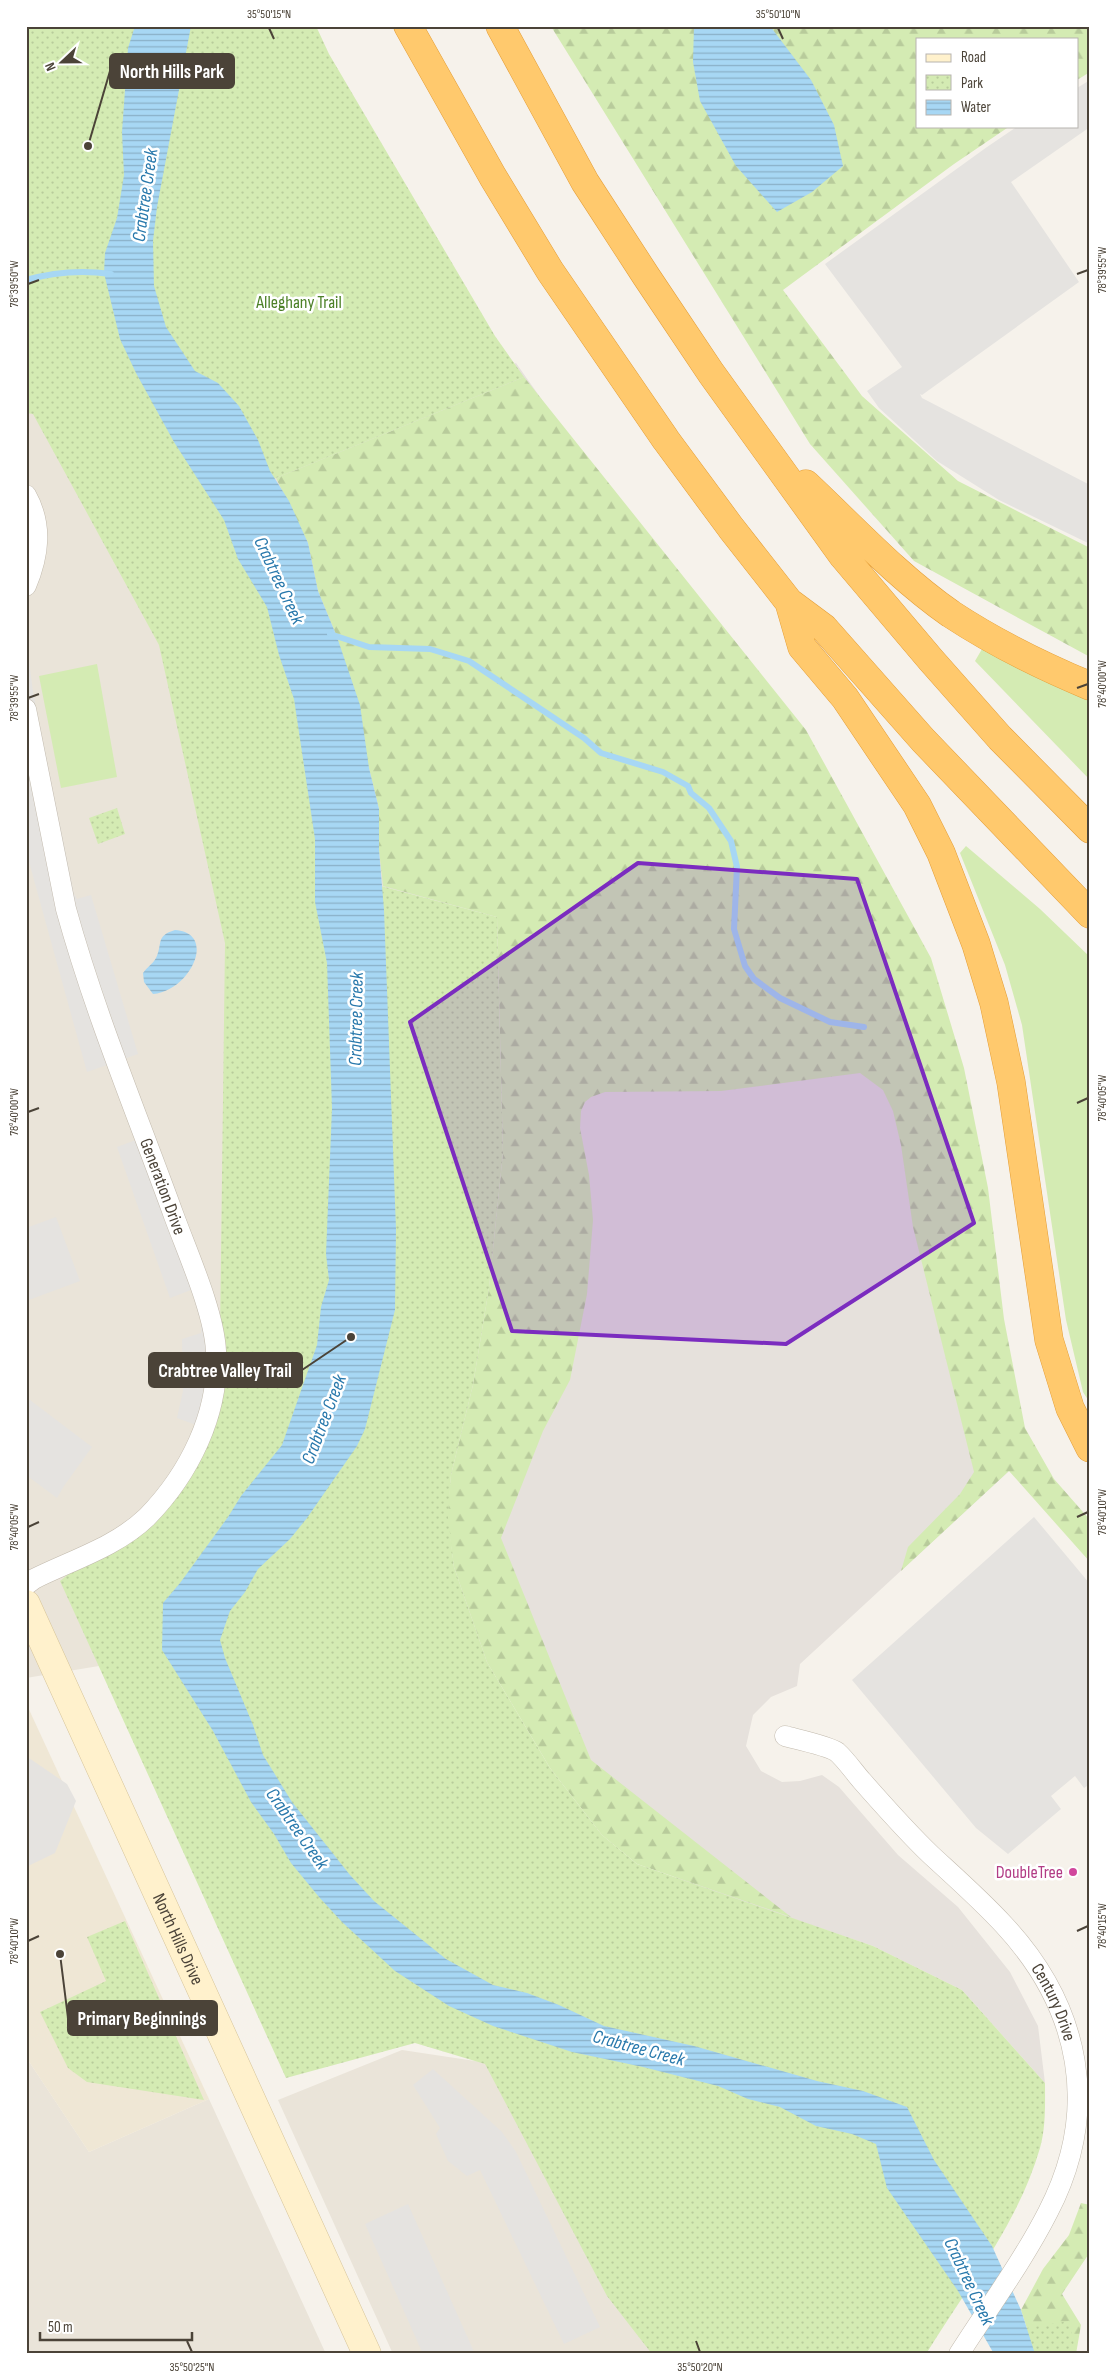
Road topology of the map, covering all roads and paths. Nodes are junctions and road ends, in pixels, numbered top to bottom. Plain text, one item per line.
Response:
1 (408, 26) edge
2 (500, 26) edge
3 (760, 441) junction
4 (26, 495) edge
5 (26, 586) edge
6 (789, 602) junction
7 (1090, 686) edge
8 (26, 709) edge
9 (1090, 829) edge
10 (1090, 914) edge
11 (1090, 1448) edge
12 (26, 1586) edge
13 (26, 1604) edge
14 (785, 1736) dead end
15 (367, 2354) edge
16 (959, 2354) edge

1 - 6 highway
2 - 3 highway
3 - 7 highway
3 - 9 highway
4 - 5 street
6 - 10 highway
6 - 11 highway
8 - 12 street, Generation Drive
13 - 15 main road, North Hills Drive
14 - 16 street, Century Drive

